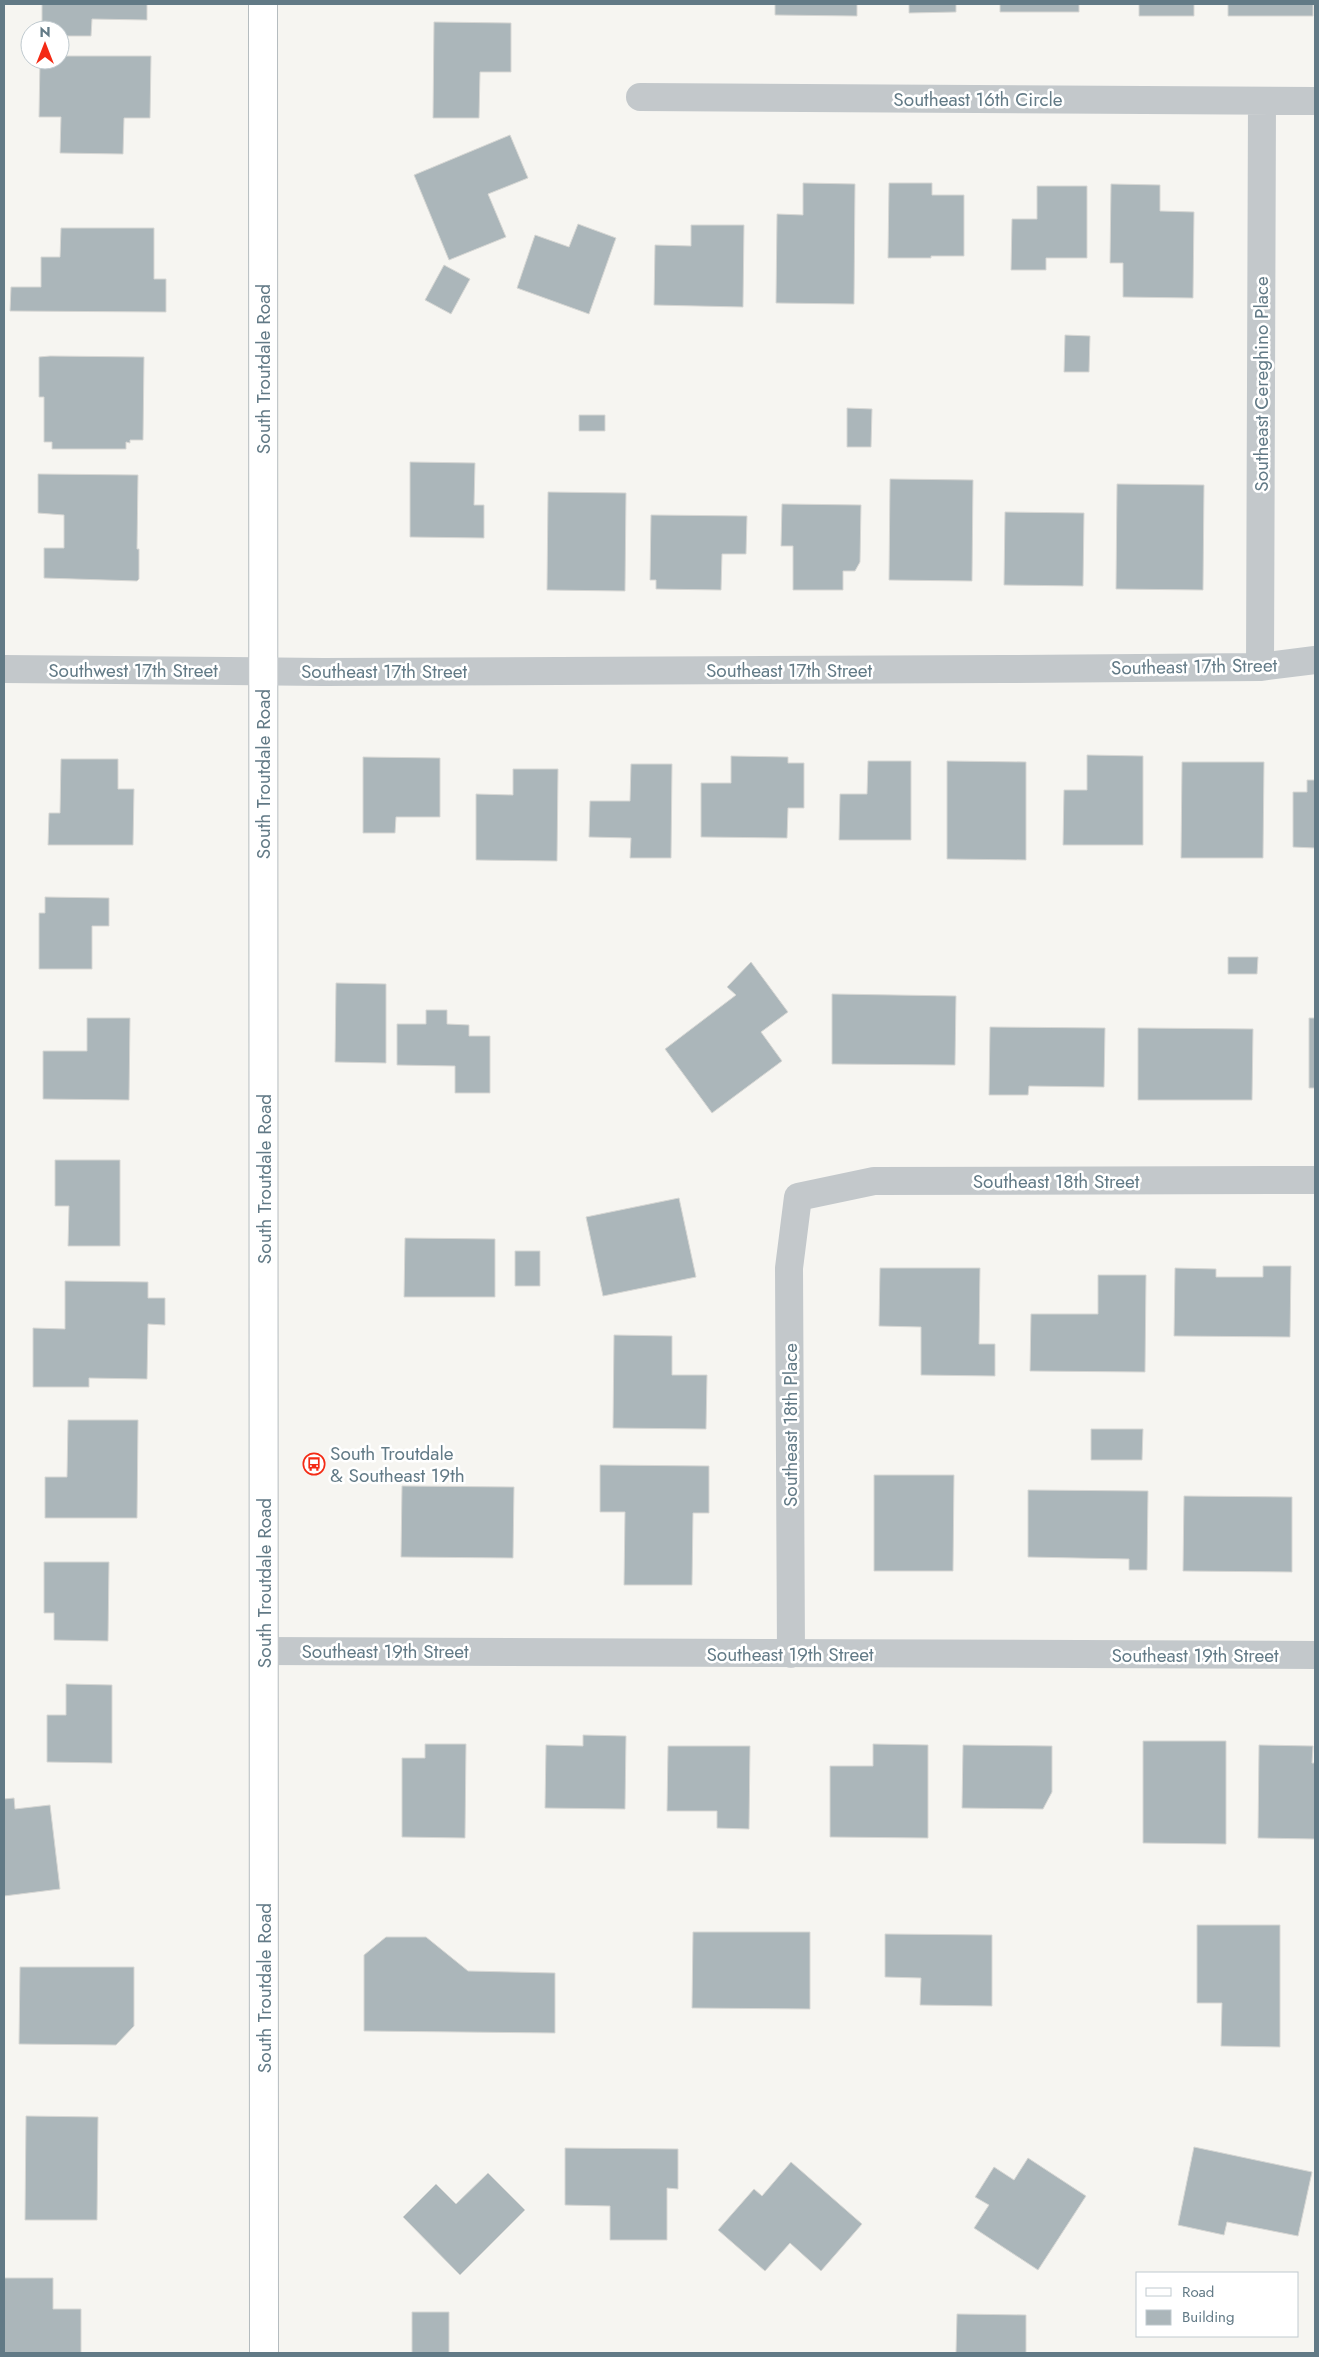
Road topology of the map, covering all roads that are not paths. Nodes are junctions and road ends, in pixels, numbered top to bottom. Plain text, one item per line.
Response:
1 (263, 4) edge
2 (640, 97) dead end
3 (1262, 101) junction
4 (1315, 102) edge
5 (1315, 660) edge
6 (1260, 667) junction
7 (4, 669) edge
8 (263, 672) junction
9 (1315, 1180) edge
10 (798, 1197) joint
11 (264, 1651) junction
12 (791, 1654) junction
13 (1315, 1655) edge
14 (264, 2353) edge

1 - 8 main road, South Troutdale Road
2 - 3 street, Southeast 16th Circle
3 - 4 street, Southeast 16th Circle
3 - 6 street, Southeast Cereghino Place
5 - 6 street, Southeast 17th Street
6 - 8 street, Southeast 17th Street
7 - 8 street, Southwest 17th Street
8 - 11 main road, South Troutdale Road
9 - 10 street, Southeast 18th Street
10 - 12 street, Southeast 18th Place
11 - 12 street, Southeast 19th Street
11 - 14 main road, South Troutdale Road
12 - 13 street, Southeast 19th Street

